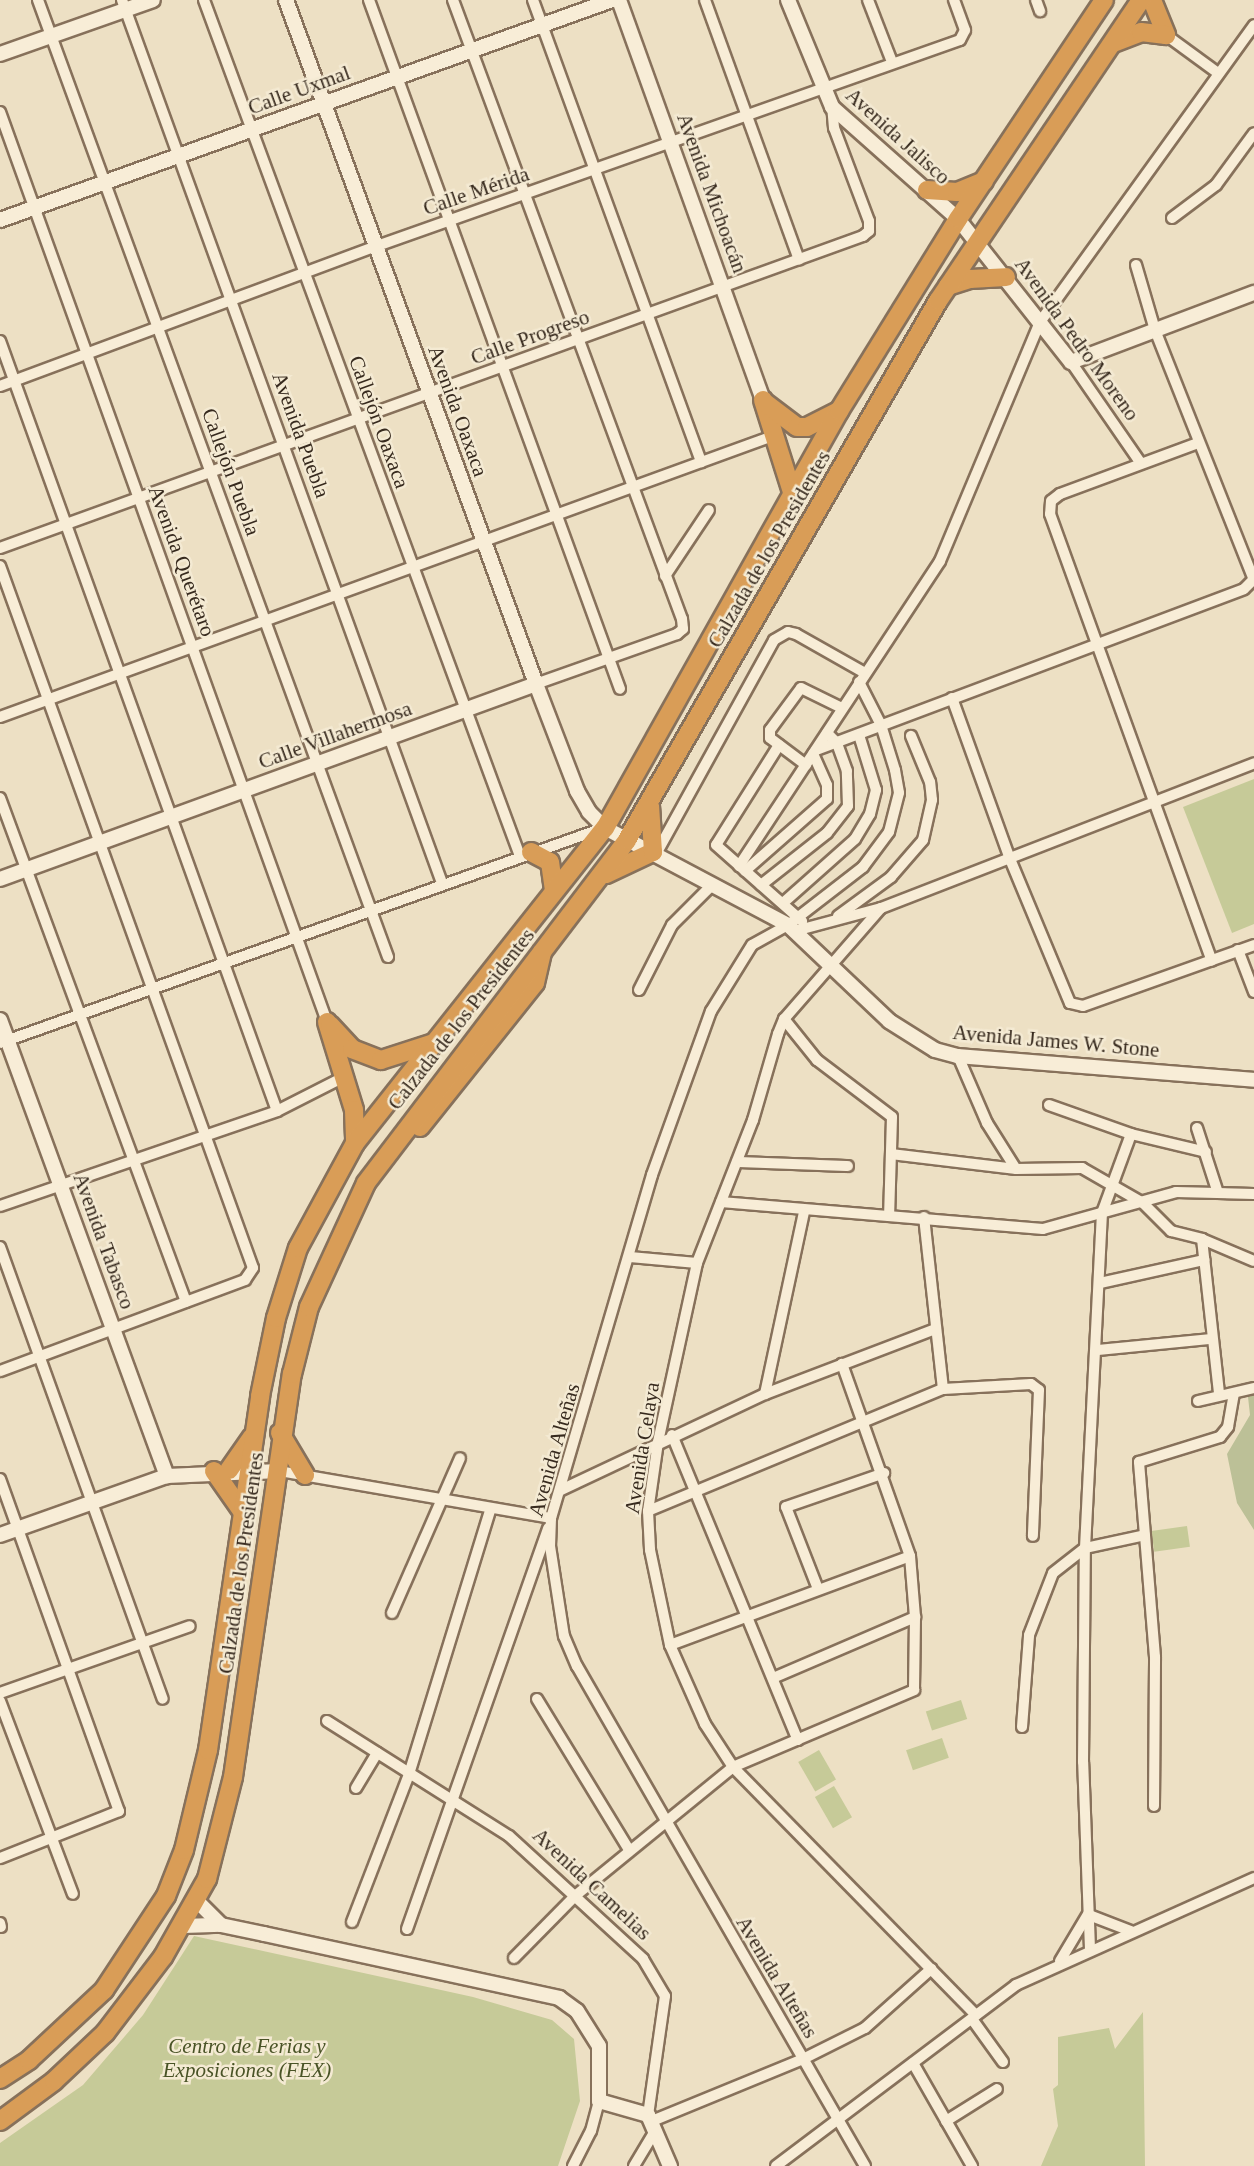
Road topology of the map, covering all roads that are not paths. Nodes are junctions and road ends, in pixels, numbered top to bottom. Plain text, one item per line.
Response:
1 (38, 0) edge
2 (153, 0) edge
3 (204, 0) edge
4 (286, 0) edge
5 (369, 0) edge
6 (453, 0) edge
7 (533, 0) edge
8 (612, 0) edge
9 (619, 0) edge
10 (705, 0) edge
11 (788, 0) edge
12 (869, 0) edge
13 (954, 0) edge
14 (1036, 0) edge
15 (1104, 0) edge
16 (1142, 0) edge
17 (1152, 0) edge
18 (124, 5) edge
19 (1040, 11) dead end
20 (542, 25) junction
21 (1254, 25) edge
22 (1166, 35) junction
23 (51, 37) junction
24 (1113, 43) junction
25 (471, 51) junction
26 (0, 54) edge
27 (892, 62) junction
28 (1218, 74) junction
29 (396, 77) junction
30 (821, 89) junction
31 (324, 104) junction
32 (832, 107) junction
33 (0, 112) edge
34 (748, 114) junction
35 (251, 130) junction
36 (1254, 133) edge
37 (671, 143) junction
38 (181, 155) junction
39 (596, 170) junction
40 (105, 181) junction
41 (984, 181) junction
42 (927, 190) junction
43 (526, 194) junction
44 (33, 208) junction
45 (1172, 218) dead end
46 (958, 219) junction
47 (0, 220) edge
48 (451, 220) junction
49 (979, 243) junction
50 (377, 246) junction
51 (799, 258) junction
52 (1136, 265) dead end
53 (306, 273) junction
54 (1006, 277) junction
55 (723, 286) junction
56 (948, 286) junction
57 (1254, 293) edge
58 (232, 301) junction
59 (647, 314) junction
60 (1040, 322) junction
61 (158, 328) junction
62 (1155, 330) junction
63 (0, 341) edge
64 (578, 341) junction
65 (88, 354) junction
66 (1071, 362) junction
67 (502, 367) junction
68 (14, 381) junction
69 (0, 386) edge
70 (430, 394) junction
71 (763, 400) junction
72 (839, 411) junction
73 (358, 420) junction
74 (773, 436) junction
75 (1198, 443) junction
76 (284, 446) junction
77 (701, 462) junction
78 (1140, 462) junction
79 (210, 473) junction
80 (630, 485) junction
81 (792, 492) junction
82 (139, 499) junction
83 (709, 510) dead end
84 (555, 512) junction
85 (66, 526) junction
86 (483, 539) junction
87 (0, 548) edge
88 (410, 565) junction
89 (0, 566) edge
90 (665, 576) junction
91 (1254, 579) edge
92 (337, 592) junction
93 (265, 618) junction
94 (1097, 642) junction
95 (192, 647) junction
96 (608, 657) junction
97 (120, 673) junction
98 (862, 677) junction
99 (536, 684) junction
100 (620, 689) dead end
101 (952, 698) junction
102 (48, 699) junction
103 (842, 708) junction
104 (463, 710) junction
105 (0, 717) edge
106 (881, 725) junction
107 (827, 733) junction
108 (859, 735) junction
109 (911, 736) dead end
110 (389, 737) junction
111 (836, 743) junction
112 (779, 745) junction
113 (814, 752) junction
114 (318, 763) junction
115 (1254, 763) edge
116 (806, 765) junction
117 (245, 790) junction
118 (0, 798) edge
119 (1155, 801) junction
120 (650, 802) junction
121 (173, 817) junction
122 (605, 828) junction
123 (627, 840) junction
124 (100, 842) junction
125 (654, 853) junction
126 (525, 854) junction
127 (1010, 859) junction
128 (742, 869) junction
129 (27, 870) junction
130 (600, 877) junction
131 (0, 879) edge
132 (442, 883) junction
133 (761, 885) junction
134 (711, 886) junction
135 (554, 890) junction
136 (783, 903) junction
137 (371, 908) junction
138 (881, 908) junction
139 (834, 919) junction
140 (797, 925) junction
141 (298, 934) junction
142 (1254, 944) edge
143 (1238, 950) junction
144 (388, 957) dead end
145 (225, 961) junction
146 (1212, 961) junction
147 (830, 967) junction
148 (153, 988) junction
149 (639, 990) dead end
150 (1254, 992) edge
151 (80, 1015) junction
152 (784, 1019) junction
153 (0, 1020) edge
154 (327, 1022) junction
155 (4, 1042) edge
156 (433, 1043) junction
157 (958, 1056) junction
158 (344, 1077) junction
159 (1254, 1080) edge
160 (1049, 1105) dead end
161 (277, 1111) junction
162 (1197, 1128) dead end
163 (205, 1133) junction
164 (1131, 1134) junction
165 (355, 1143) junction
166 (1206, 1152) junction
167 (891, 1154) junction
168 (133, 1158) junction
169 (737, 1162) junction
170 (848, 1166) dead end
171 (1016, 1169) junction
172 (1114, 1183) junction
173 (61, 1184) junction
174 (1217, 1190) junction
175 (1254, 1194) edge
176 (721, 1202) junction
177 (1143, 1203) junction
178 (0, 1206) edge
179 (804, 1212) junction
180 (1102, 1213) junction
181 (889, 1216) junction
182 (924, 1217) junction
183 (1202, 1238) junction
184 (0, 1247) edge
185 (630, 1257) junction
186 (1204, 1259) junction
187 (1254, 1261) edge
188 (697, 1264) junction
189 (1100, 1283) junction
190 (186, 1302) junction
191 (935, 1329) junction
192 (113, 1330) junction
193 (1211, 1339) junction
194 (1098, 1350) junction
195 (39, 1358) junction
196 (842, 1364) junction
197 (0, 1371) edge
198 (1254, 1388) edge
199 (943, 1389) junction
200 (765, 1394) junction
201 (1219, 1394) junction
202 (1234, 1394) junction
203 (1198, 1401) dead end
204 (864, 1422) junction
205 (256, 1431) junction
206 (280, 1433) junction
207 (672, 1435) junction
208 (658, 1442) junction
209 (460, 1458) dead end
210 (251, 1470) junction
211 (222, 1471) junction
212 (279, 1471) junction
213 (884, 1473) junction
214 (305, 1475) junction
215 (167, 1476) junction
216 (0, 1479) edge
217 (561, 1490) junction
218 (694, 1490) junction
219 (442, 1501) junction
220 (91, 1502) junction
221 (490, 1510) junction
222 (649, 1511) junction
223 (244, 1514) junction
224 (551, 1518) junction
225 (18, 1529) junction
226 (0, 1535) edge
227 (1145, 1535) junction
228 (1033, 1536) dead end
229 (1085, 1548) junction
230 (910, 1556) junction
231 (818, 1589) junction
232 (392, 1613) dead end
233 (748, 1616) junction
234 (915, 1617) junction
235 (190, 1626) dead end
236 (143, 1643) junction
237 (670, 1645) junction
238 (71, 1668) junction
239 (773, 1678) junction
240 (0, 1693) edge
241 (163, 1699) dead end
242 (537, 1699) dead end
243 (0, 1701) edge
244 (327, 1721) dead end
245 (1022, 1727) dead end
246 (798, 1740) junction
247 (377, 1753) junction
248 (733, 1767) junction
249 (409, 1774) junction
250 (356, 1788) dead end
251 (452, 1801) junction
252 (1154, 1806) dead end
253 (663, 1822) junction
254 (51, 1839) junction
255 (629, 1850) junction
256 (0, 1858) edge
257 (1254, 1878) edge
258 (73, 1894) dead end
259 (575, 1896) junction
260 (197, 1901) junction
261 (1089, 1912) junction
262 (352, 1922) dead end
263 (183, 1926) junction
264 (221, 1926) junction
265 (407, 1929) dead end
266 (1132, 1931) junction
267 (1090, 1949) junction
268 (514, 1958) dead end
269 (1057, 1965) junction
270 (931, 1969) junction
271 (974, 2017) junction
272 (803, 2059) junction
273 (1003, 2062) dead end
274 (913, 2063) junction
275 (0, 2079) edge
276 (998, 2089) dead end
277 (599, 2101) junction
278 (838, 2118) junction
279 (0, 2121) edge
280 (946, 2121) junction
281 (652, 2122) junction
282 (573, 2166) edge
283 (634, 2166) edge
284 (670, 2166) edge
285 (776, 2166) edge
286 (865, 2166) edge
287 (972, 2166) edge

1 - 23 street, Callejón Puebla
2 - 18 street
3 - 35 street, Callejón Oaxaca
4 - 31 street, Avenida Oaxaca
5 - 29 street
6 - 25 street
7 - 20 street
8 - 20 street, Calle Uxmal
9 - 37 street, Avenida Michoacán
10 - 34 street
11 - 30 street, Avenida Jalisco
12 - 27 street
13 - 27 street, Calle Mérida
14 - 19 street
15 - 41 highway, Calzada de los Presidentes
16 - 24 highway, Calzada de los Presidentes
17 - 22 highway
18 - 23 street
18 - 38 street, Avenida Puebla
20 - 25 street, Calle Uxmal
20 - 39 street
21 - 28 street
22 - 24 highway
22 - 28 street
23 - 26 street
23 - 40 street, Callejón Puebla
24 - 49 highway, Calzada de los Presidentes
25 - 29 street, Calle Uxmal
25 - 43 street
27 - 30 street, Calle Mérida
28 - 60 street
29 - 31 street, Calle Uxmal
29 - 48 street
30 - 32 street, Avenida Jalisco
30 - 34 street, Calle Mérida
31 - 35 street, Calle Uxmal
31 - 50 street, Avenida Oaxaca
32 - 42 street, Avenida Jalisco
32 - 51 street, Calle Progreso
33 - 44 street, Avenida Querétaro
34 - 37 street, Calle Mérida
34 - 51 street
35 - 38 street, Calle Uxmal
35 - 53 street, Callejón Oaxaca
36 - 45 street
37 - 39 street, Calle Mérida
37 - 55 street, Avenida Michoacán
38 - 40 street, Calle Uxmal
38 - 58 street, Avenida Puebla
39 - 43 street, Calle Mérida
39 - 59 street
40 - 44 street, Calle Uxmal
40 - 61 street, Callejón Puebla
41 - 42 highway
41 - 46 highway, Calzada de los Presidentes
42 - 46 street, Avenida Jalisco
43 - 48 street, Calle Mérida
43 - 64 street
44 - 47 street, Calle Uxmal
44 - 65 street, Avenida Querétaro
46 - 49 street, Avenida Jalisco
46 - 72 highway, Calzada de los Presidentes
48 - 50 street, Calle Mérida
48 - 67 street
49 - 54 street, Avenida Pedro Moreno
49 - 56 highway, Calzada de los Presidentes
50 - 53 street, Calle Mérida
50 - 70 street, Avenida Oaxaca
51 - 55 street, Calle Progreso
52 - 62 street
53 - 58 street, Calle Mérida
53 - 73 street, Callejón Oaxaca
54 - 56 highway
54 - 60 street, Avenida Pedro Moreno
55 - 59 street, Calle Progreso
55 - 71 street, Avenida Michoacán
56 - 120 highway, Calzada de los Presidentes
57 - 62 street
58 - 61 street, Calle Mérida
58 - 76 street, Avenida Puebla
59 - 64 street, Calle Progreso
59 - 77 street
60 - 66 street, Avenida Pedro Moreno
60 - 98 street
61 - 65 street, Calle Mérida
61 - 79 street, Callejón Puebla
62 - 66 street
62 - 75 street
63 - 68 street
64 - 67 street, Calle Progreso
64 - 80 street
65 - 68 street, Calle Mérida
65 - 82 street, Avenida Querétaro
66 - 78 street, Avenida Pedro Moreno
67 - 70 street, Calle Progreso
67 - 84 street
68 - 69 street, Calle Mérida
68 - 85 street
70 - 73 street, Calle Progreso
70 - 86 street, Avenida Oaxaca
71 - 72 highway
71 - 74 highway
72 - 81 highway, Calzada de los Presidentes
73 - 76 street, Calle Progreso
73 - 88 street, Callejón Oaxaca
74 - 77 street
74 - 81 highway
75 - 78 street
75 - 91 street
76 - 79 street, Calle Progreso
76 - 92 street, Avenida Puebla
77 - 80 street
78 - 94 street
79 - 82 street, Calle Progreso
79 - 93 street, Callejón Puebla
80 - 84 street
80 - 90 street
81 - 122 highway, Calzada de los Presidentes
82 - 85 street, Calle Progreso
82 - 95 street, Avenida Querétaro
83 - 90 street
84 - 86 street
84 - 96 street
85 - 87 street, Calle Progreso
85 - 97 street
86 - 88 street
86 - 99 street, Avenida Oaxaca
88 - 92 street
88 - 104 street, Callejón Oaxaca
89 - 102 street
90 - 96 street, Calle Villahermosa
91 - 94 street
92 - 93 street
92 - 110 street, Avenida Puebla
93 - 95 street
93 - 114 street, Callejón Puebla
94 - 101 street
94 - 119 street
95 - 97 street
95 - 117 street, Avenida Querétaro
96 - 99 street, Calle Villahermosa
96 - 100 street
97 - 102 street
97 - 121 street
98 - 103 street
98 - 106 street
98 - 125 street
99 - 104 street, Calle Villahermosa
99 - 122 street, Avenida Oaxaca
101 - 106 street
101 - 127 street
102 - 105 street
102 - 124 street
103 - 107 street
103 - 112 street
104 - 110 street, Calle Villahermosa
104 - 126 street, Callejón Oaxaca
106 - 108 street
106 - 140 street
107 - 111 street
107 - 113 street
108 - 111 street
108 - 136 street
109 - 139 street
110 - 114 street, Calle Villahermosa
110 - 132 street, Avenida Puebla
111 - 113 street
111 - 133 street
112 - 116 street
112 - 128 street
113 - 116 street
113 - 128 street
114 - 117 street, Calle Villahermosa
114 - 137 street, Callejón Puebla
115 - 119 street
116 - 128 street
117 - 121 street, Calle Villahermosa
117 - 141 street, Avenida Querétaro
118 - 129 street
119 - 127 street
119 - 146 street
120 - 123 highway, Calzada de los Presidentes
120 - 125 highway
121 - 124 street, Calle Villahermosa
121 - 145 street
122 - 123 street, Avenida James W. Stone
122 - 126 street
122 - 135 highway, Calzada de los Presidentes
123 - 125 street, Avenida James W. Stone
123 - 130 highway, Calzada de los Presidentes
124 - 129 street, Calle Villahermosa
124 - 148 street
125 - 130 highway
125 - 134 street, Avenida James W. Stone
126 - 132 street
126 - 135 highway
127 - 138 street
127 - 146 street
128 - 133 street
129 - 131 street, Calle Villahermosa
129 - 151 street
130 - 206 highway, Calzada de los Presidentes
132 - 137 street
133 - 136 street
134 - 140 street, Avenida James W. Stone
134 - 149 street
135 - 156 highway, Calzada de los Presidentes
136 - 140 street
137 - 141 street
137 - 144 street, Callejón Puebla
138 - 139 street
138 - 147 street, Avenida Celaya
139 - 140 street
140 - 147 street, Avenida James W. Stone
140 - 185 street, Avenida Alteñas
141 - 145 street
141 - 154 street, Avenida Querétaro
142 - 143 street
143 - 146 street
143 - 150 street
145 - 148 street
145 - 161 street
147 - 152 street, Avenida Celaya
147 - 157 street, Avenida James W. Stone
148 - 151 street
148 - 163 street
151 - 155 street
151 - 168 street
152 - 167 street
152 - 169 street, Avenida Celaya
153 - 155 street, Avenida Tabasco
154 - 156 highway
154 - 158 highway
155 - 173 street, Avenida Tabasco
156 - 165 highway, Calzada de los Presidentes
157 - 159 street, Avenida James W. Stone
157 - 171 street
158 - 161 street
158 - 165 highway
160 - 164 street
161 - 163 street
162 - 166 street
163 - 168 street
163 - 190 street
164 - 166 street
164 - 172 street
165 - 205 highway, Calzada de los Presidentes
166 - 174 street
167 - 171 street
167 - 181 street
168 - 173 street
168 - 190 street
169 - 170 street
169 - 176 street, Avenida Celaya
171 - 172 street
172 - 177 street
172 - 180 street
173 - 178 street
173 - 192 street, Avenida Tabasco
174 - 175 street
174 - 177 street
176 - 179 street
176 - 188 street, Avenida Celaya
177 - 180 street
177 - 183 street
179 - 181 street
179 - 200 street
180 - 182 street
180 - 189 street
181 - 182 street
182 - 191 street
183 - 186 street
183 - 187 street
184 - 195 street
185 - 188 street
185 - 217 street, Avenida Alteñas
186 - 189 street
186 - 193 street
188 - 208 street, Avenida Celaya
189 - 194 street
190 - 192 street
191 - 196 street
191 - 199 street
192 - 195 street
192 - 215 street, Avenida Tabasco
193 - 194 street
193 - 201 street
194 - 229 street
195 - 197 street
195 - 220 street
196 - 200 street
196 - 204 street
198 - 202 street
199 - 204 street
199 - 228 street
200 - 207 street
201 - 202 street
201 - 203 street
202 - 227 street
204 - 213 street
204 - 218 street
205 - 210 highway, Calzada de los Presidentes
205 - 211 highway
206 - 212 highway, Calzada de los Presidentes
206 - 214 highway
207 - 208 street
207 - 218 street
208 - 217 street
208 - 222 street, Avenida Celaya
209 - 219 street
210 - 211 street
210 - 212 street
210 - 223 highway, Calzada de los Presidentes
211 - 215 street
211 - 223 highway
212 - 214 street
212 - 260 highway, Calzada de los Presidentes
213 - 230 street
213 - 231 street
214 - 219 street
215 - 220 street
216 - 225 street
217 - 224 street, Avenida Alteñas
218 - 222 street
218 - 233 street
219 - 221 street
219 - 232 street
220 - 225 street
220 - 236 street
221 - 224 street
221 - 249 street
222 - 237 street, Avenida Celaya
223 - 275 highway, Calzada de los Presidentes
224 - 251 street
224 - 253 street, Avenida Alteñas
225 - 226 street
225 - 238 street
227 - 229 street
227 - 252 street
229 - 245 street
229 - 261 street
230 - 231 street
230 - 234 street
231 - 233 street
233 - 237 street
233 - 239 street
234 - 239 street
234 - 246 street
235 - 236 street
236 - 238 street
236 - 241 street
237 - 248 street, Avenida Celaya
238 - 240 street
238 - 254 street
239 - 246 street
242 - 255 street
243 - 254 street
244 - 247 street, Avenida Camelias
246 - 248 street
247 - 249 street, Avenida Camelias
247 - 250 street
248 - 253 street
248 - 270 street, Avenida Celaya
249 - 251 street, Avenida Camelias
249 - 262 street
251 - 259 street, Avenida Camelias
251 - 265 street
253 - 255 street
253 - 272 street, Avenida Alteñas
254 - 256 street
254 - 258 street
255 - 259 street
257 - 266 street
259 - 268 street
259 - 281 street, Avenida Camelias
260 - 263 highway, Calzada de los Presidentes
260 - 264 street
261 - 266 street
261 - 267 street
261 - 269 street
263 - 264 street
263 - 279 highway, Calzada de los Presidentes
264 - 277 street
266 - 267 street
267 - 269 street
269 - 271 street
270 - 271 street, Avenida Celaya
270 - 272 street
271 - 273 street, Avenida Celaya
271 - 274 street
272 - 278 street, Avenida Alteñas
272 - 281 street
274 - 278 street
274 - 280 street
276 - 280 street
277 - 281 street
277 - 282 street
278 - 285 street
278 - 286 street, Avenida Alteñas
280 - 287 street
281 - 283 street
281 - 284 street

